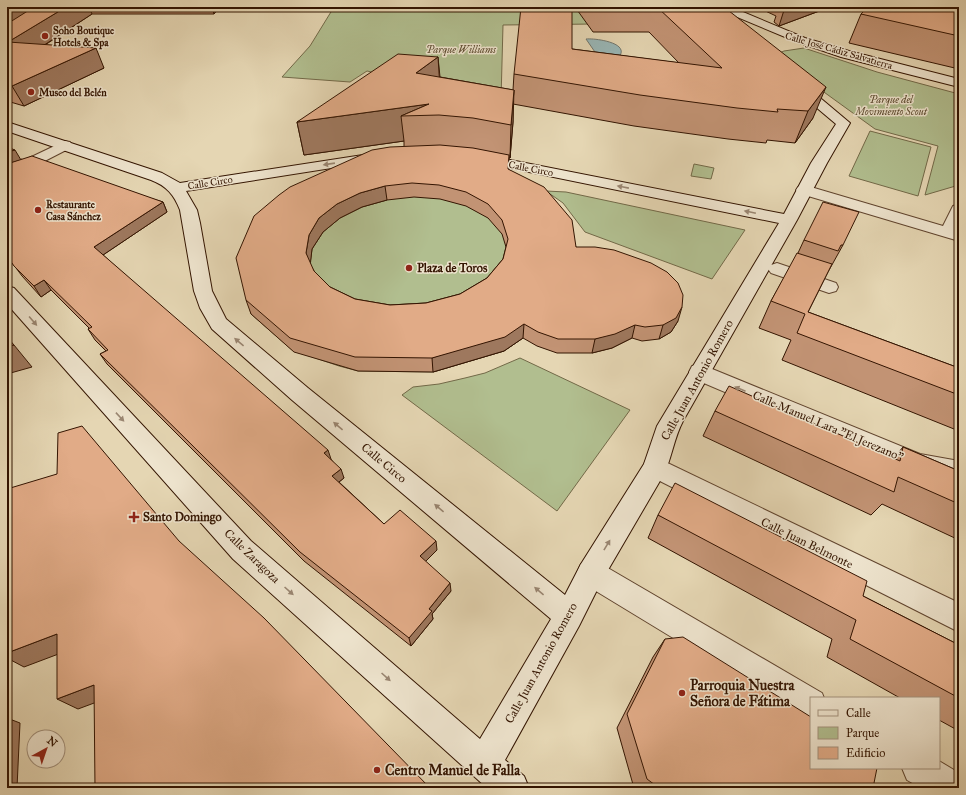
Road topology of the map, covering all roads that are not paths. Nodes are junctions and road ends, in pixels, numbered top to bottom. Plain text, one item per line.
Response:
1 (721, 7) edge
2 (727, 19) edge
3 (789, 78) edge
4 (959, 83) edge
5 (7, 126) edge
6 (65, 145) junction
7 (391, 155) edge
8 (467, 156) edge
9 (7, 170) edge
10 (176, 188) junction
11 (804, 190) junction
12 (959, 210) edge
13 (788, 220) junction
14 (954, 235) edge
15 (777, 269) dead end
16 (829, 287) edge
17 (7, 292) edge
18 (700, 372) junction
19 (655, 467) junction
20 (959, 471) edge
21 (591, 573) junction
22 (569, 616) junction
23 (959, 618) edge
24 (810, 703) edge
25 (484, 764) junction
26 (921, 769) edge
27 (512, 788) edge
28 (952, 788) edge

1 - 2 street
1 - 4 street, Calle José Cádiz Salvatierra
3 - 11 street, Calle Juan Antonio Romero
5 - 6 street, Calle Circo
6 - 9 street
6 - 10 street, Calle Circo
7 -> 10 street, Calle Circo
13 -> 8 street, Calle Circo
22 -> 10 street, Calle Circo
11 - 13 street, Calle Juan Antonio Romero
11 - 14 street
12 - 14 street
13 - 18 street, Calle Juan Antonio Romero
15 - 16 street
17 -> 25 street, Calle Zaragoza
18 - 19 street, Calle Juan Antonio Romero
20 -> 18 street, Calle Manuel Lara "El Jerezano"
21 -> 19 street, Calle Juan Antonio Romero
19 - 23 street, Calle Juan Belmonte
21 - 22 street, Calle Juan Antonio Romero
21 - 24 street
22 - 25 street, Calle Juan Antonio Romero
25 - 27 street, Calle Zaragoza
26 - 28 street

